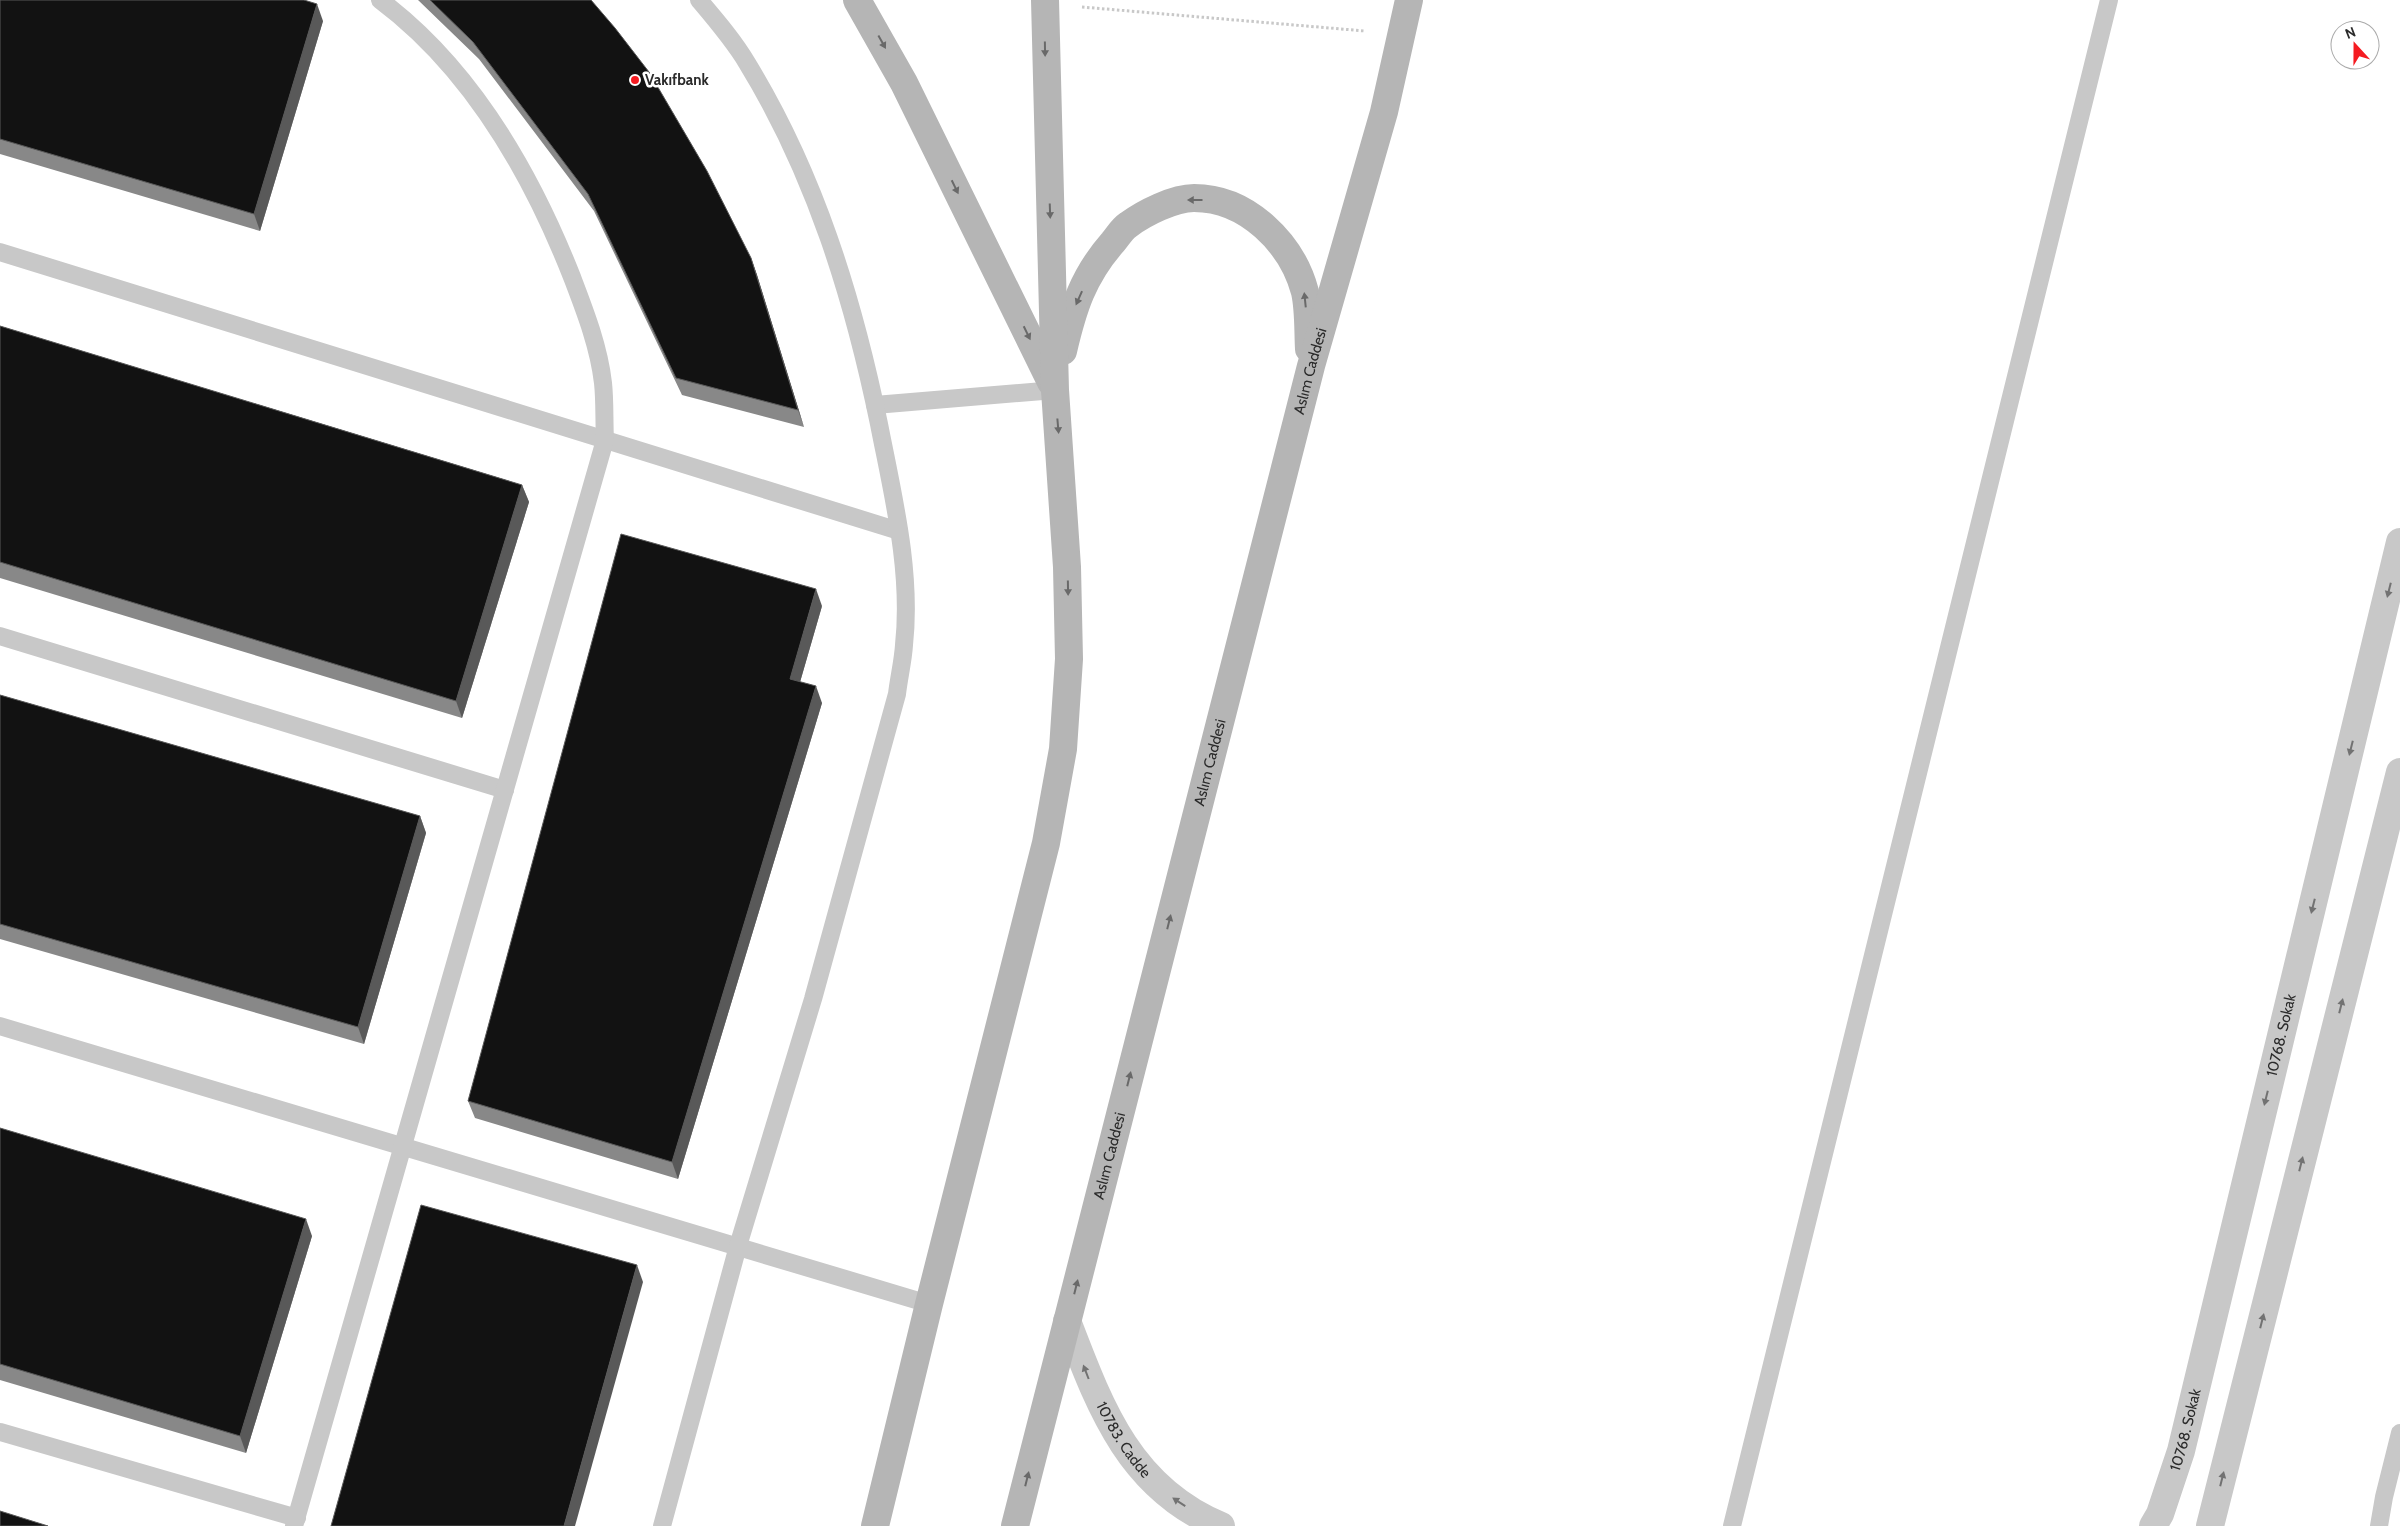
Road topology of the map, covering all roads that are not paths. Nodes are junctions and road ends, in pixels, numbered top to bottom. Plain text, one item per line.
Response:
1 (380, 0) edge
2 (700, 0) edge
3 (857, 0) edge
4 (1045, 0) edge
5 (1409, 0) edge
6 (2109, 0) edge
7 (0, 252) edge
8 (1311, 366) junction
9 (1055, 390) junction
10 (875, 405) junction
11 (605, 440) junction
12 (899, 531) junction
13 (2400, 542) edge
14 (0, 636) edge
15 (2400, 772) edge
16 (505, 790) junction
17 (0, 1026) edge
18 (403, 1146) junction
19 (738, 1246) junction
20 (929, 1304) junction
21 (1067, 1321) junction
22 (0, 1432) edge
23 (2400, 1433) edge
24 (296, 1522) edge
25 (662, 1526) edge
26 (875, 1526) edge
27 (1014, 1526) edge
28 (1221, 1526) edge
29 (1732, 1526) edge
30 (2153, 1526) edge
31 (2210, 1526) edge
32 (2379, 1526) edge

1 - 11 lane
2 - 10 lane
3 -> 9 main road
4 -> 9 main road
5 - 8 main road, Aslım Caddesi
6 - 29 lane
7 - 11 lane
8 -> 9 main road
21 -> 8 main road, Aslım Caddesi
9 - 10 lane
9 -> 20 main road
10 - 12 lane
11 - 12 lane
11 - 16 lane
12 - 19 lane
13 -> 30 street, 10768. Sokak
14 - 16 lane
31 -> 15 street
16 - 18 lane
17 - 18 lane
18 - 19 lane
18 - 24 lane
19 - 20 lane
19 - 25 lane
20 - 26 main road
27 -> 21 main road, Aslım Caddesi
28 -> 21 street, 10783. Cadde
22 - 24 lane
23 - 32 lane

